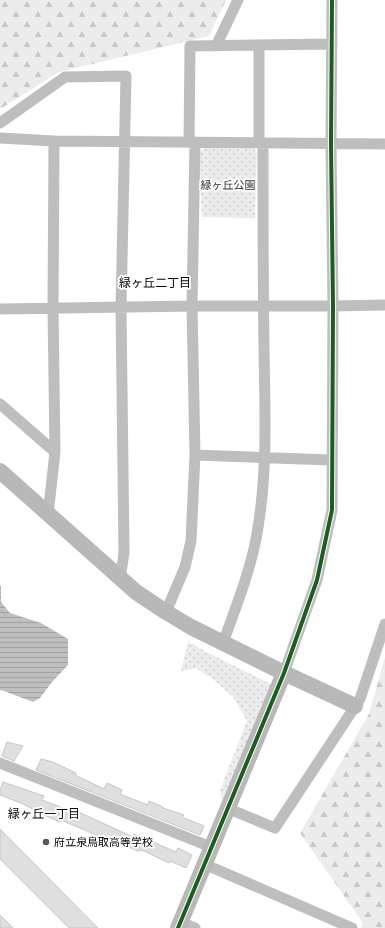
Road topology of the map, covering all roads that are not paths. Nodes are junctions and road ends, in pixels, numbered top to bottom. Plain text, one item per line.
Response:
1 (238, 0) edge
2 (332, 0) edge
3 (332, 44) junction
4 (259, 45) junction
5 (216, 46) junction
6 (0, 123) edge
7 (0, 138) edge
8 (54, 140) junction
9 (126, 142) junction
10 (192, 142) junction
11 (261, 143) junction
12 (331, 144) junction
13 (385, 144) edge
14 (385, 305) edge
15 (192, 306) junction
16 (263, 306) junction
17 (333, 306) junction
18 (53, 308) junction
19 (121, 308) junction
20 (0, 309) edge
21 (0, 404) edge
22 (55, 452) junction
23 (195, 455) junction
24 (265, 457) junction
25 (331, 460) junction
26 (0, 471) edge
27 (48, 515) junction
28 (120, 579) junction
29 (166, 612) junction
30 (385, 624) edge
31 (223, 643) junction
32 (284, 673) junction
33 (355, 706) junction
34 (0, 763) edge
35 (227, 808) junction
36 (211, 847) junction
37 (204, 864) junction
38 (184, 926) edge
39 (352, 928) edge

1 - 5 street
2 - 3 street
3 - 4 street
3 - 12 street
4 - 5 street
4 - 11 street
5 - 10 street
6 - 9 street
7 - 8 street
8 - 9 street
8 - 18 street
9 - 10 street
9 - 19 street
10 - 11 street
10 - 15 street
11 - 12 street
11 - 16 street
12 - 13 street
12 - 17 street
14 - 17 street
15 - 16 street
15 - 19 street
15 - 23 street
16 - 17 street
16 - 24 street
17 - 25 street
18 - 19 street
18 - 20 street
18 - 22 street
19 - 28 street
21 - 22 street
22 - 27 street
23 - 24 street
23 - 29 street
24 - 25 street
24 - 31 street
25 - 32 street
26 - 27 street
27 - 28 street
28 - 29 street
29 - 31 street
30 - 33 street
31 - 32 street
32 - 33 street
32 - 35 street
33 - 35 street
34 - 36 street
35 - 36 street
36 - 37 street
37 - 38 street
37 - 39 street

